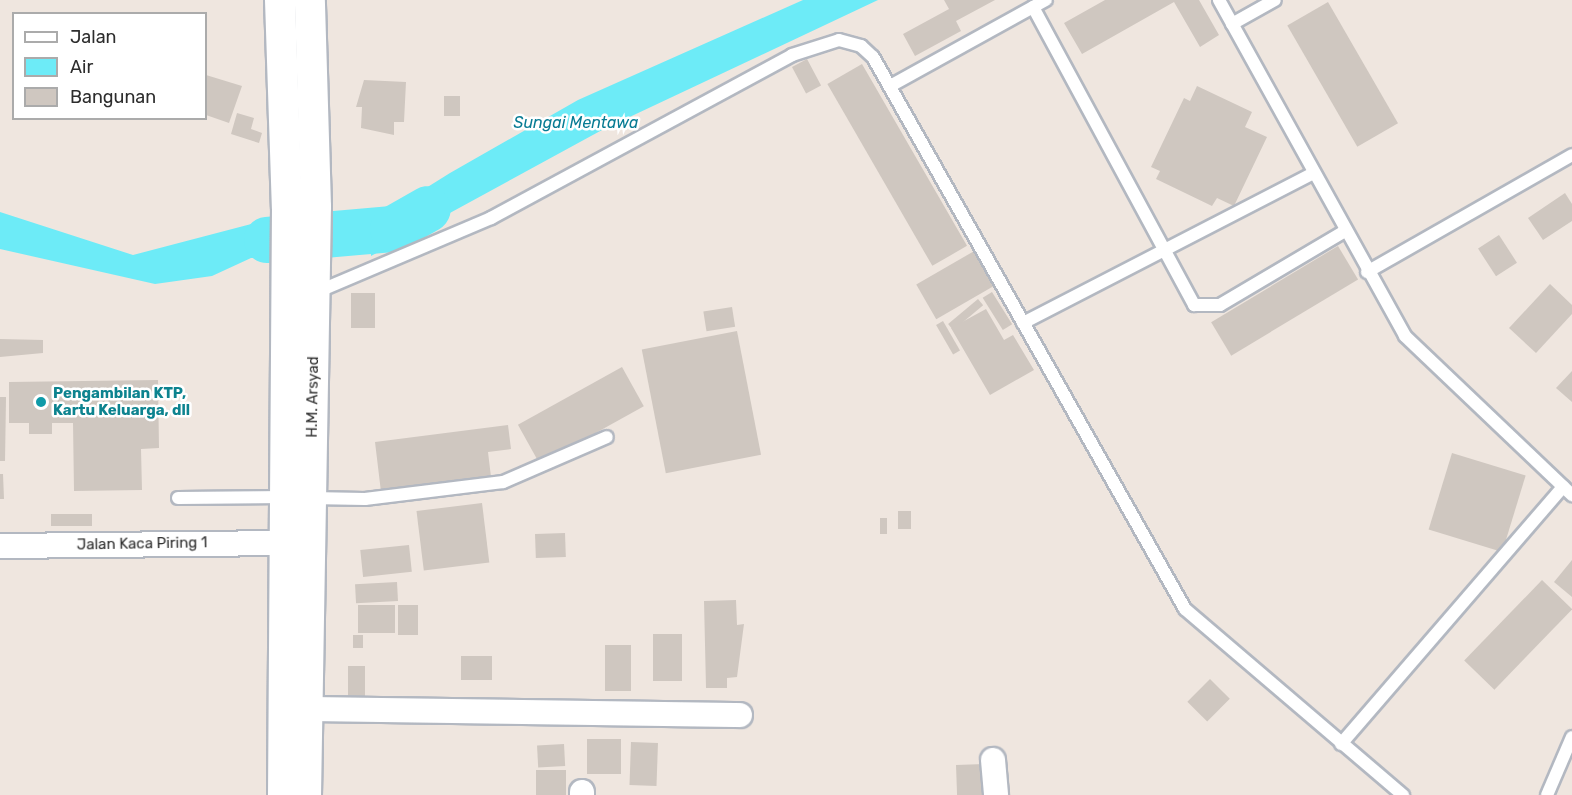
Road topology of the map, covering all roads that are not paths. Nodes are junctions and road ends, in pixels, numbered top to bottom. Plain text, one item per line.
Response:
1 (280, 0) edge
2 (310, 0) edge
3 (1046, 0) edge
4 (1219, 0) edge
5 (1275, 0) edge
6 (1033, 7) junction
7 (1232, 24) junction
8 (890, 86) junction
9 (1572, 156) edge
10 (1313, 173) junction
11 (302, 207) junction
12 (1345, 231) junction
13 (1163, 250) junction
14 (1367, 272) junction
15 (300, 278) junction
16 (1023, 323) junction
17 (607, 437) dead end
18 (1568, 491) edge
19 (178, 498) dead end
20 (298, 498) junction
21 (284, 543) junction
22 (0, 546) edge
23 (305, 709) junction
24 (740, 715) dead end
25 (1572, 737) edge
26 (1341, 744) junction
27 (993, 760) dead end
28 (283, 795) edge
29 (306, 795) edge
30 (996, 795) edge
31 (1403, 795) edge
32 (1547, 795) edge

1 - 11 street, H.M. Arsyad
2 - 11 street, H.M. Arsyad
3 - 6 lane
4 - 7 lane
5 - 7 lane
6 - 8 lane
6 - 13 lane
7 - 10 lane
8 - 15 lane
8 - 16 lane
9 - 14 lane
10 - 12 lane
10 - 13 lane
11 - 15 street, H.M. Arsyad
12 - 13 lane
12 - 14 lane
13 - 16 lane
14 - 18 lane
15 - 20 street, H.M. Arsyad
16 - 26 lane
17 - 20 lane
18 - 26 lane
19 - 20 lane
20 - 21 street, H.M. Arsyad
20 - 23 street, H.M. Arsyad
21 - 22 street, Jalan Kaca Piring 1
21 - 28 street, H.M. Arsyad
23 - 24 street
23 - 29 street, H.M. Arsyad
25 - 32 lane
26 - 31 lane
27 - 30 street

